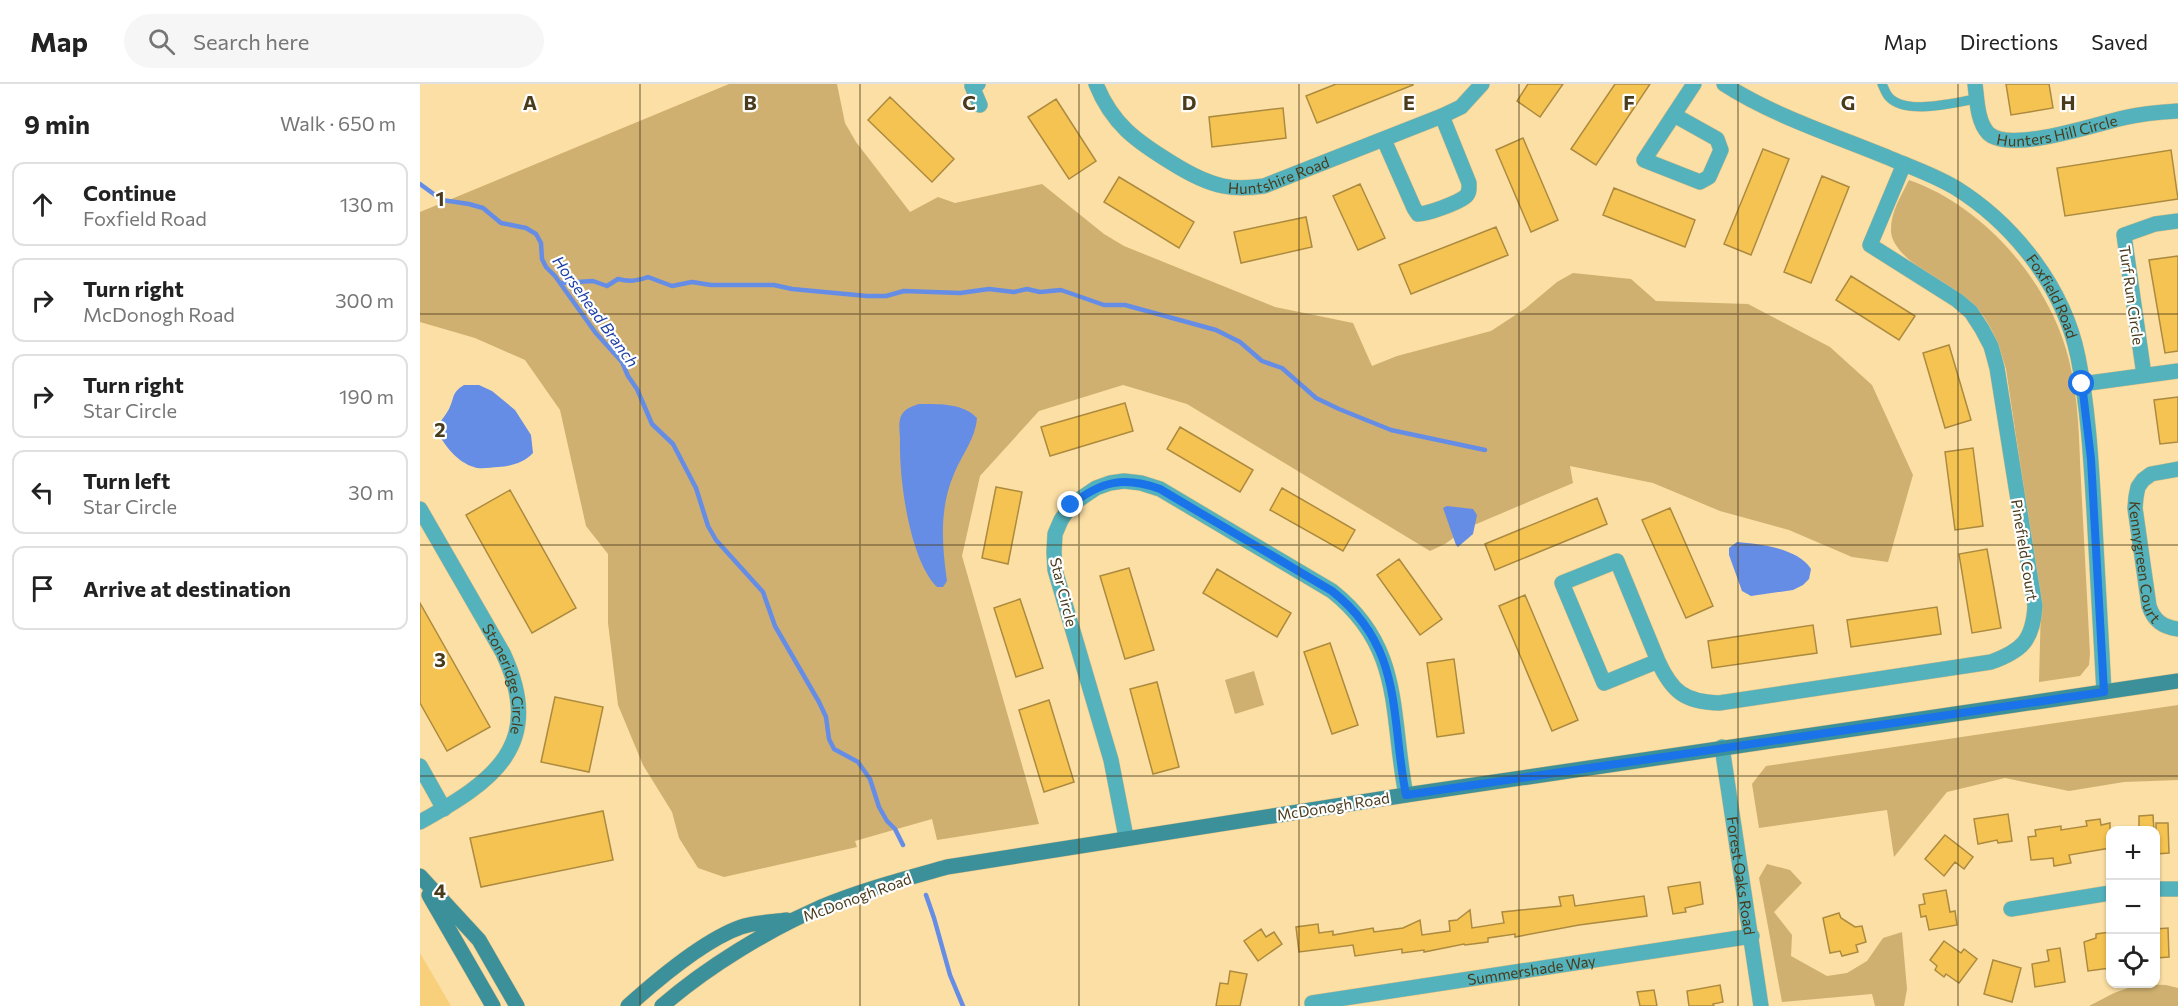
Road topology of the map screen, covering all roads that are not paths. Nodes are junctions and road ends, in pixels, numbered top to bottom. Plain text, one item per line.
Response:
1 (978, 84) edge
2 (1096, 84) edge
3 (1482, 84) edge
4 (1694, 84) edge
5 (1724, 84) edge
6 (1882, 84) edge
7 (1976, 92) edge
8 (980, 105) dead end
9 (2178, 111) edge
10 (1674, 115) junction
11 (1442, 116) junction
12 (1384, 140) junction
13 (1904, 164) junction
14 (2178, 221) edge
15 (2178, 371) edge
16 (2144, 375) junction
17 (2082, 384) junction
18 (2178, 469) edge
19 (420, 509) edge
20 (2178, 629) edge
21 (1658, 661) junction
22 (2178, 681) edge
23 (2104, 692) junction
24 (1722, 747) junction
25 (420, 766) edge
26 (1406, 795) junction
27 (444, 809) junction
28 (420, 822) edge
29 (1126, 837) junction
30 (420, 878) edge
31 (2160, 889) edge
32 (2178, 889) edge
33 (2106, 894) edge
34 (2011, 909) dead end
35 (799, 918) junction
36 (1752, 936) junction
37 (1312, 1003) dead end
38 (493, 1006) edge
39 (517, 1006) edge
40 (628, 1006) edge
41 (662, 1006) edge
42 (1761, 1006) edge

1 - 8 street
2 - 12 street, Huntshire Road
3 - 11 street, Huntshire Road
4 - 10 street
5 - 13 street, Foxfield Road
6 - 7 lane
7 - 9 street, Hunters Hill Circle
10 - 10 street
11 - 12 street, Huntshire Road
11 - 12 street
13 - 17 street, Foxfield Road
13 - 21 street, Pinefield Court
14 - 16 street, Turf Run Circle
15 - 16 street
16 - 17 street
17 - 23 street, Foxfield Road
18 - 20 street, Kennygreen Court
19 - 27 street, Stoneridge Circle
21 - 21 street, Pinefield Court
22 - 23 main road, McDonogh Road
23 - 24 main road, McDonogh Road
24 - 26 main road, McDonogh Road
24 - 36 street, Forest Oaks Road
25 - 27 street
26 - 29 main road, McDonogh Road
26 - 29 street, Star Circle
27 - 28 street, Stoneridge Circle
29 - 35 main road, McDonogh Road
30 - 38 main road
30 - 39 main road
31 - 32 street
33 - 34 street
35 - 40 main road
35 - 41 main road, McDonogh Road
36 - 37 street, Summershade Way
36 - 42 street, Forest Oaks Road

